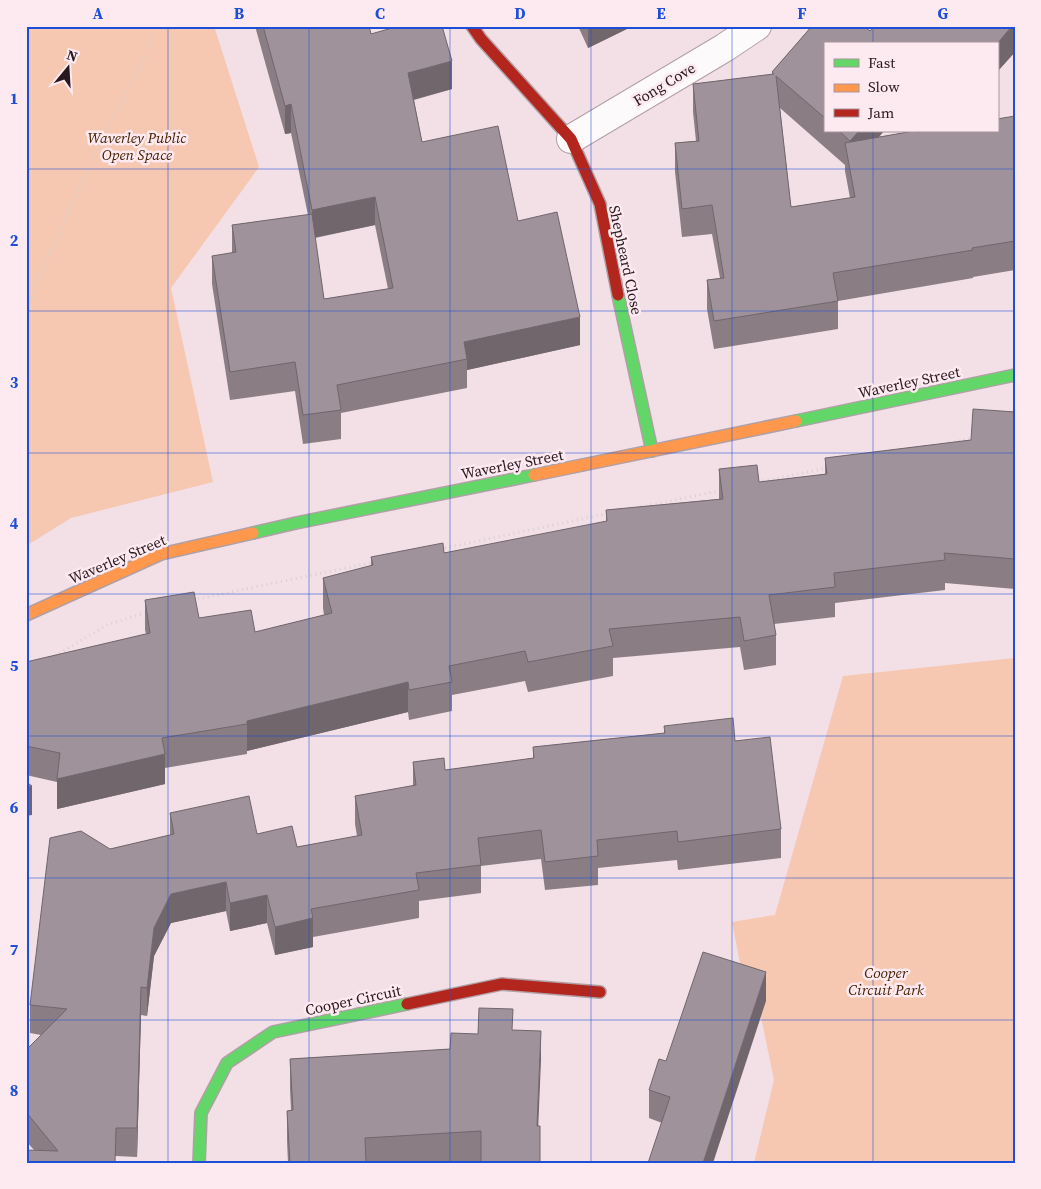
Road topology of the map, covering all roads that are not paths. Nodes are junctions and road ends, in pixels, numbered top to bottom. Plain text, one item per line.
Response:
1 (472, 26) edge
2 (757, 26) edge
3 (570, 139) junction
4 (1015, 375) edge
5 (652, 451) junction
6 (26, 615) edge
7 (600, 992) dead end
8 (199, 1163) edge

1 - 3 street, Shepheard Close
2 - 3 street, Fong Cove
3 - 5 street, Shepheard Close
4 - 5 street, Waverley Street
5 - 6 street, Waverley Street
7 - 8 street, Cooper Circuit

